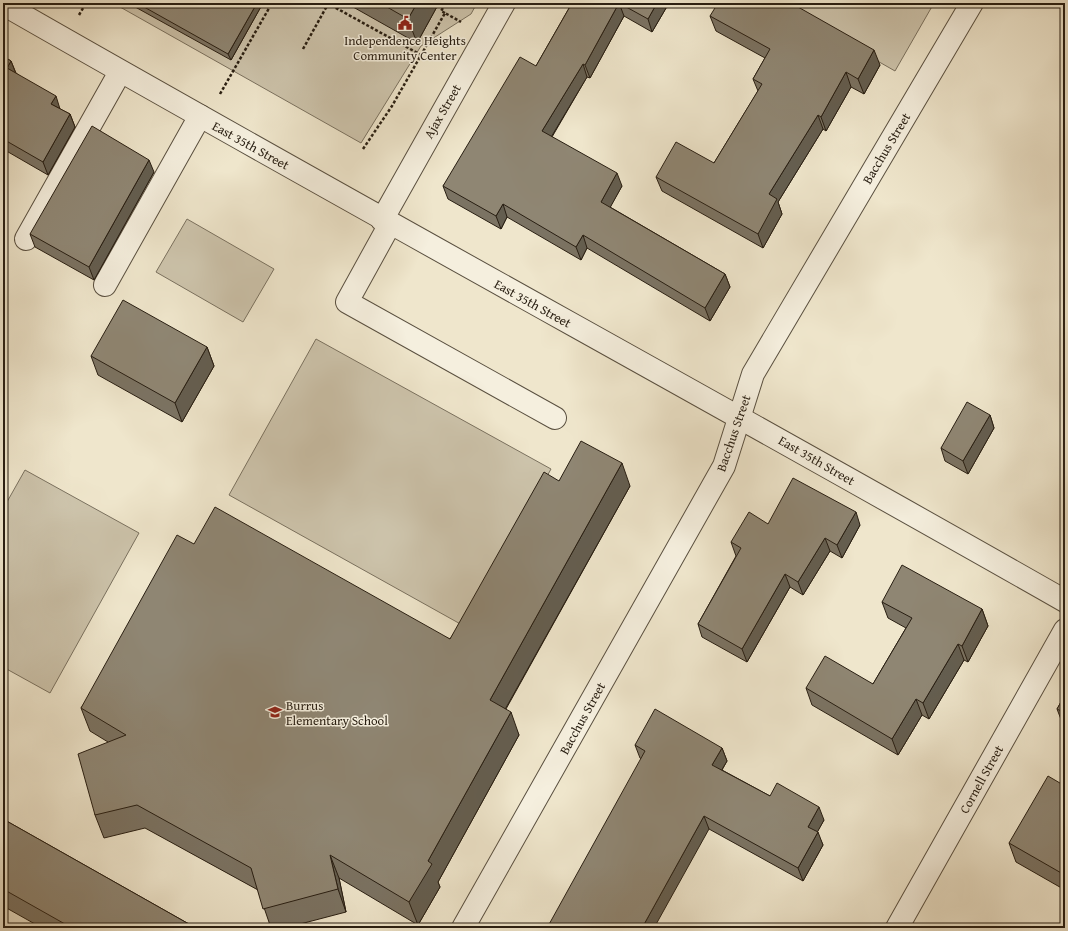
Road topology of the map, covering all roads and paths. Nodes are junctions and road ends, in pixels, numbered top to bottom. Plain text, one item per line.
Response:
1 (86, 3) edge
2 (272, 3) edge
3 (328, 3) edge
4 (446, 3) edge
5 (504, 3) edge
6 (972, 3) edge
7 (3, 4) edge
8 (445, 13) junction
9 (79, 15) dead end
10 (465, 24) dead end
11 (303, 49) dead end
12 (421, 55) junction
13 (120, 72) junction
14 (220, 94) dead end
15 (200, 116) junction
16 (363, 149) dead end
17 (386, 222) junction
18 (26, 239) dead end
19 (105, 285) dead end
20 (739, 416) junction
21 (555, 418) dead end
22 (1065, 600) edge
23 (1065, 630) edge
24 (463, 928) edge
25 (896, 928) edge

1 - 9 path
2 - 14 path
3 - 11 path
3 - 12 path
4 - 8 path
5 - 17 street, Ajax Street
6 - 20 street, Bacchus Street
7 - 13 street, East 35th Street
8 - 10 path
8 - 12 path
12 - 16 path
13 - 15 street, East 35th Street
13 - 18 street
15 - 17 street, East 35th Street
15 - 19 street
17 - 20 street, East 35th Street
17 - 21 street, Ajax Street
20 - 22 street, East 35th Street
20 - 24 street, Bacchus Street
23 - 25 street, Cornell Street

